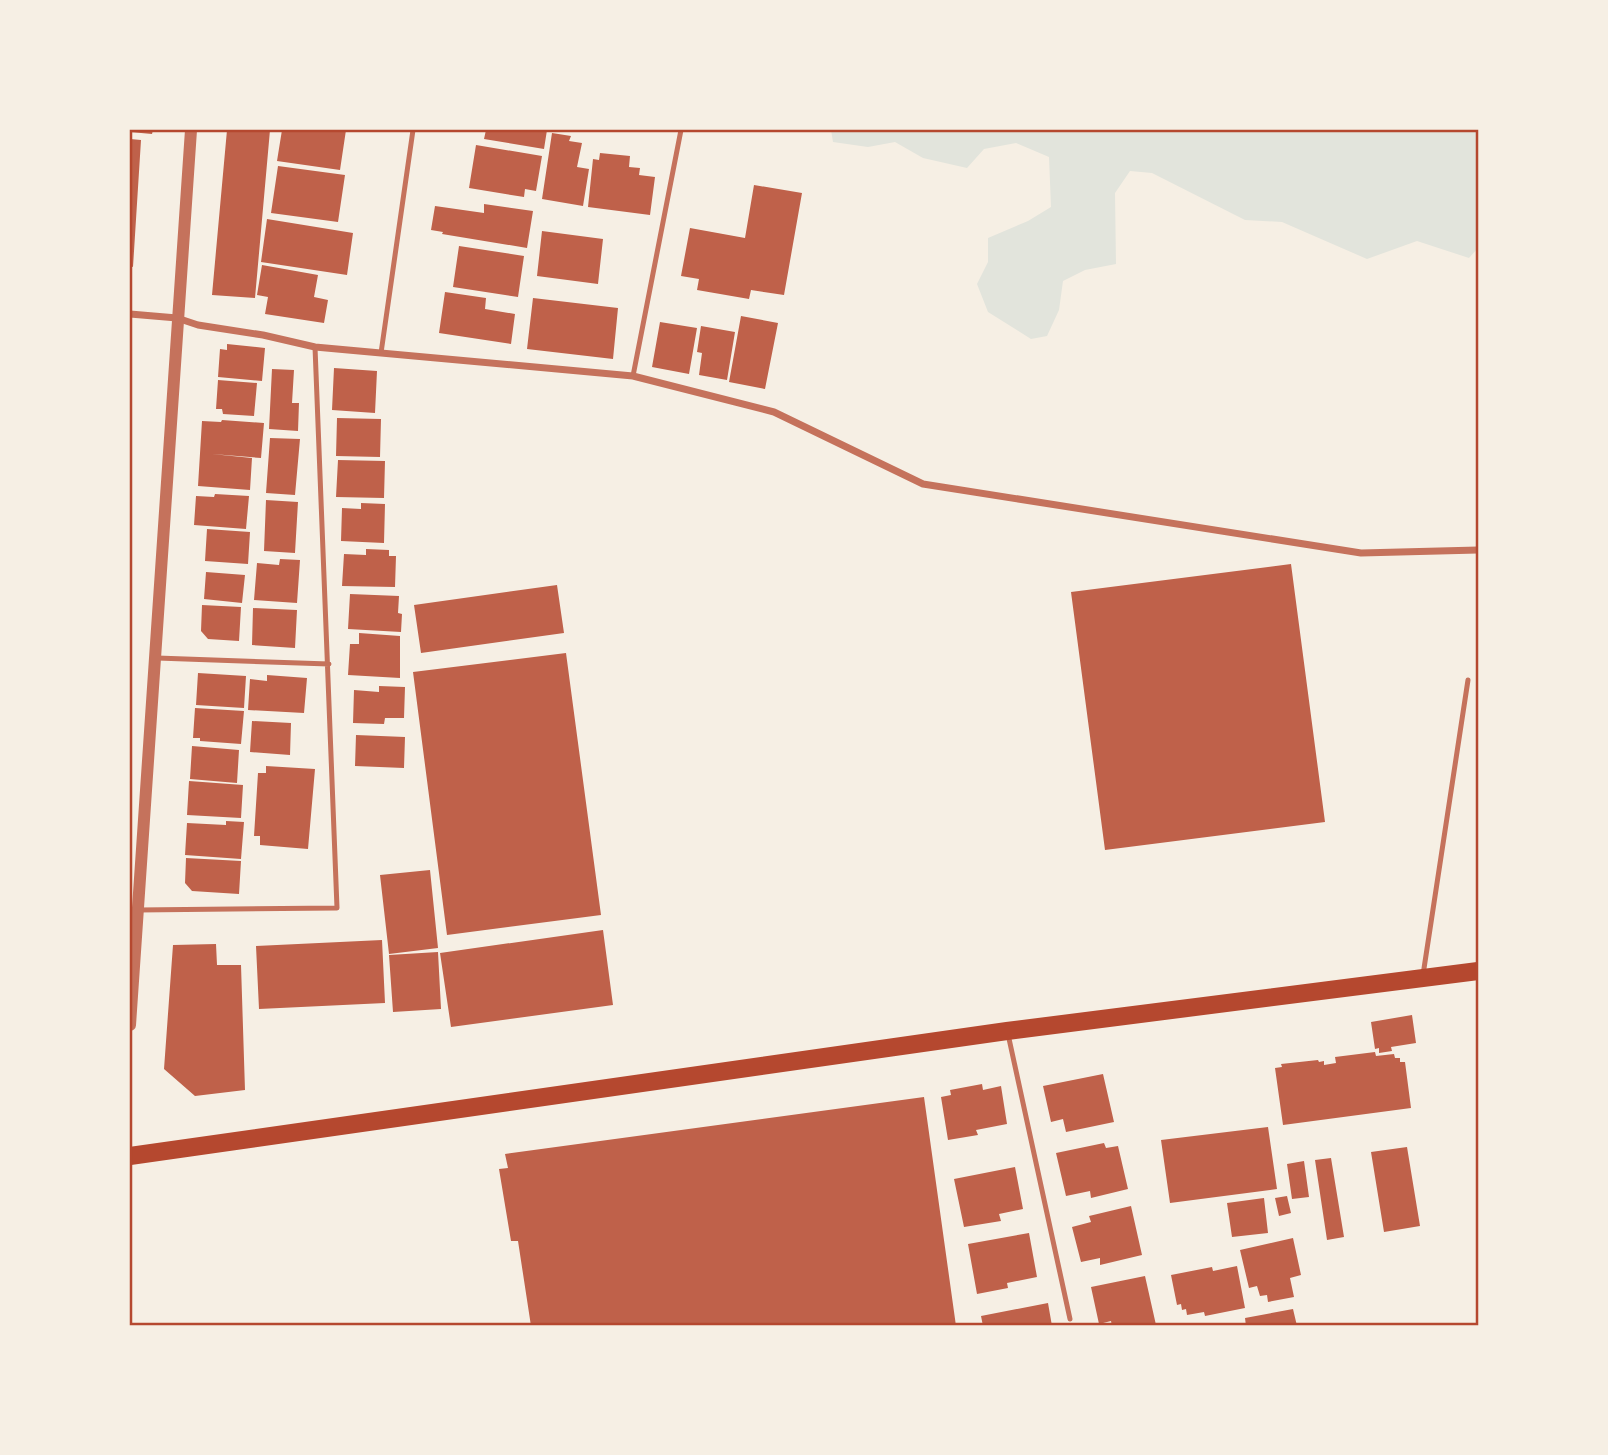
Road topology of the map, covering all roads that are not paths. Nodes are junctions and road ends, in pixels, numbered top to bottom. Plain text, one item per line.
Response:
1 (191, 130) edge
2 (413, 130) edge
3 (681, 130) edge
4 (130, 314) edge
5 (177, 318) junction
6 (315, 347) junction
7 (381, 353) junction
8 (633, 376) junction
9 (1479, 550) edge
10 (153, 658) junction
11 (329, 664) junction
12 (1468, 680) dead end
13 (134, 910) edge
14 (1479, 971) edge
15 (1423, 978) junction
16 (130, 1025) edge
17 (1007, 1031) junction
18 (130, 1156) edge
19 (1070, 1319) dead end

1 - 5 street
2 - 7 lane
3 - 8 lane
4 - 5 street
5 - 6 street
5 - 10 street
6 - 7 street
6 - 11 lane
7 - 8 street
8 - 9 street
10 - 11 lane
10 - 13 street
11 - 13 lane
12 - 15 lane
13 - 16 street
14 - 15 main road
15 - 17 main road
17 - 18 main road
17 - 19 lane

